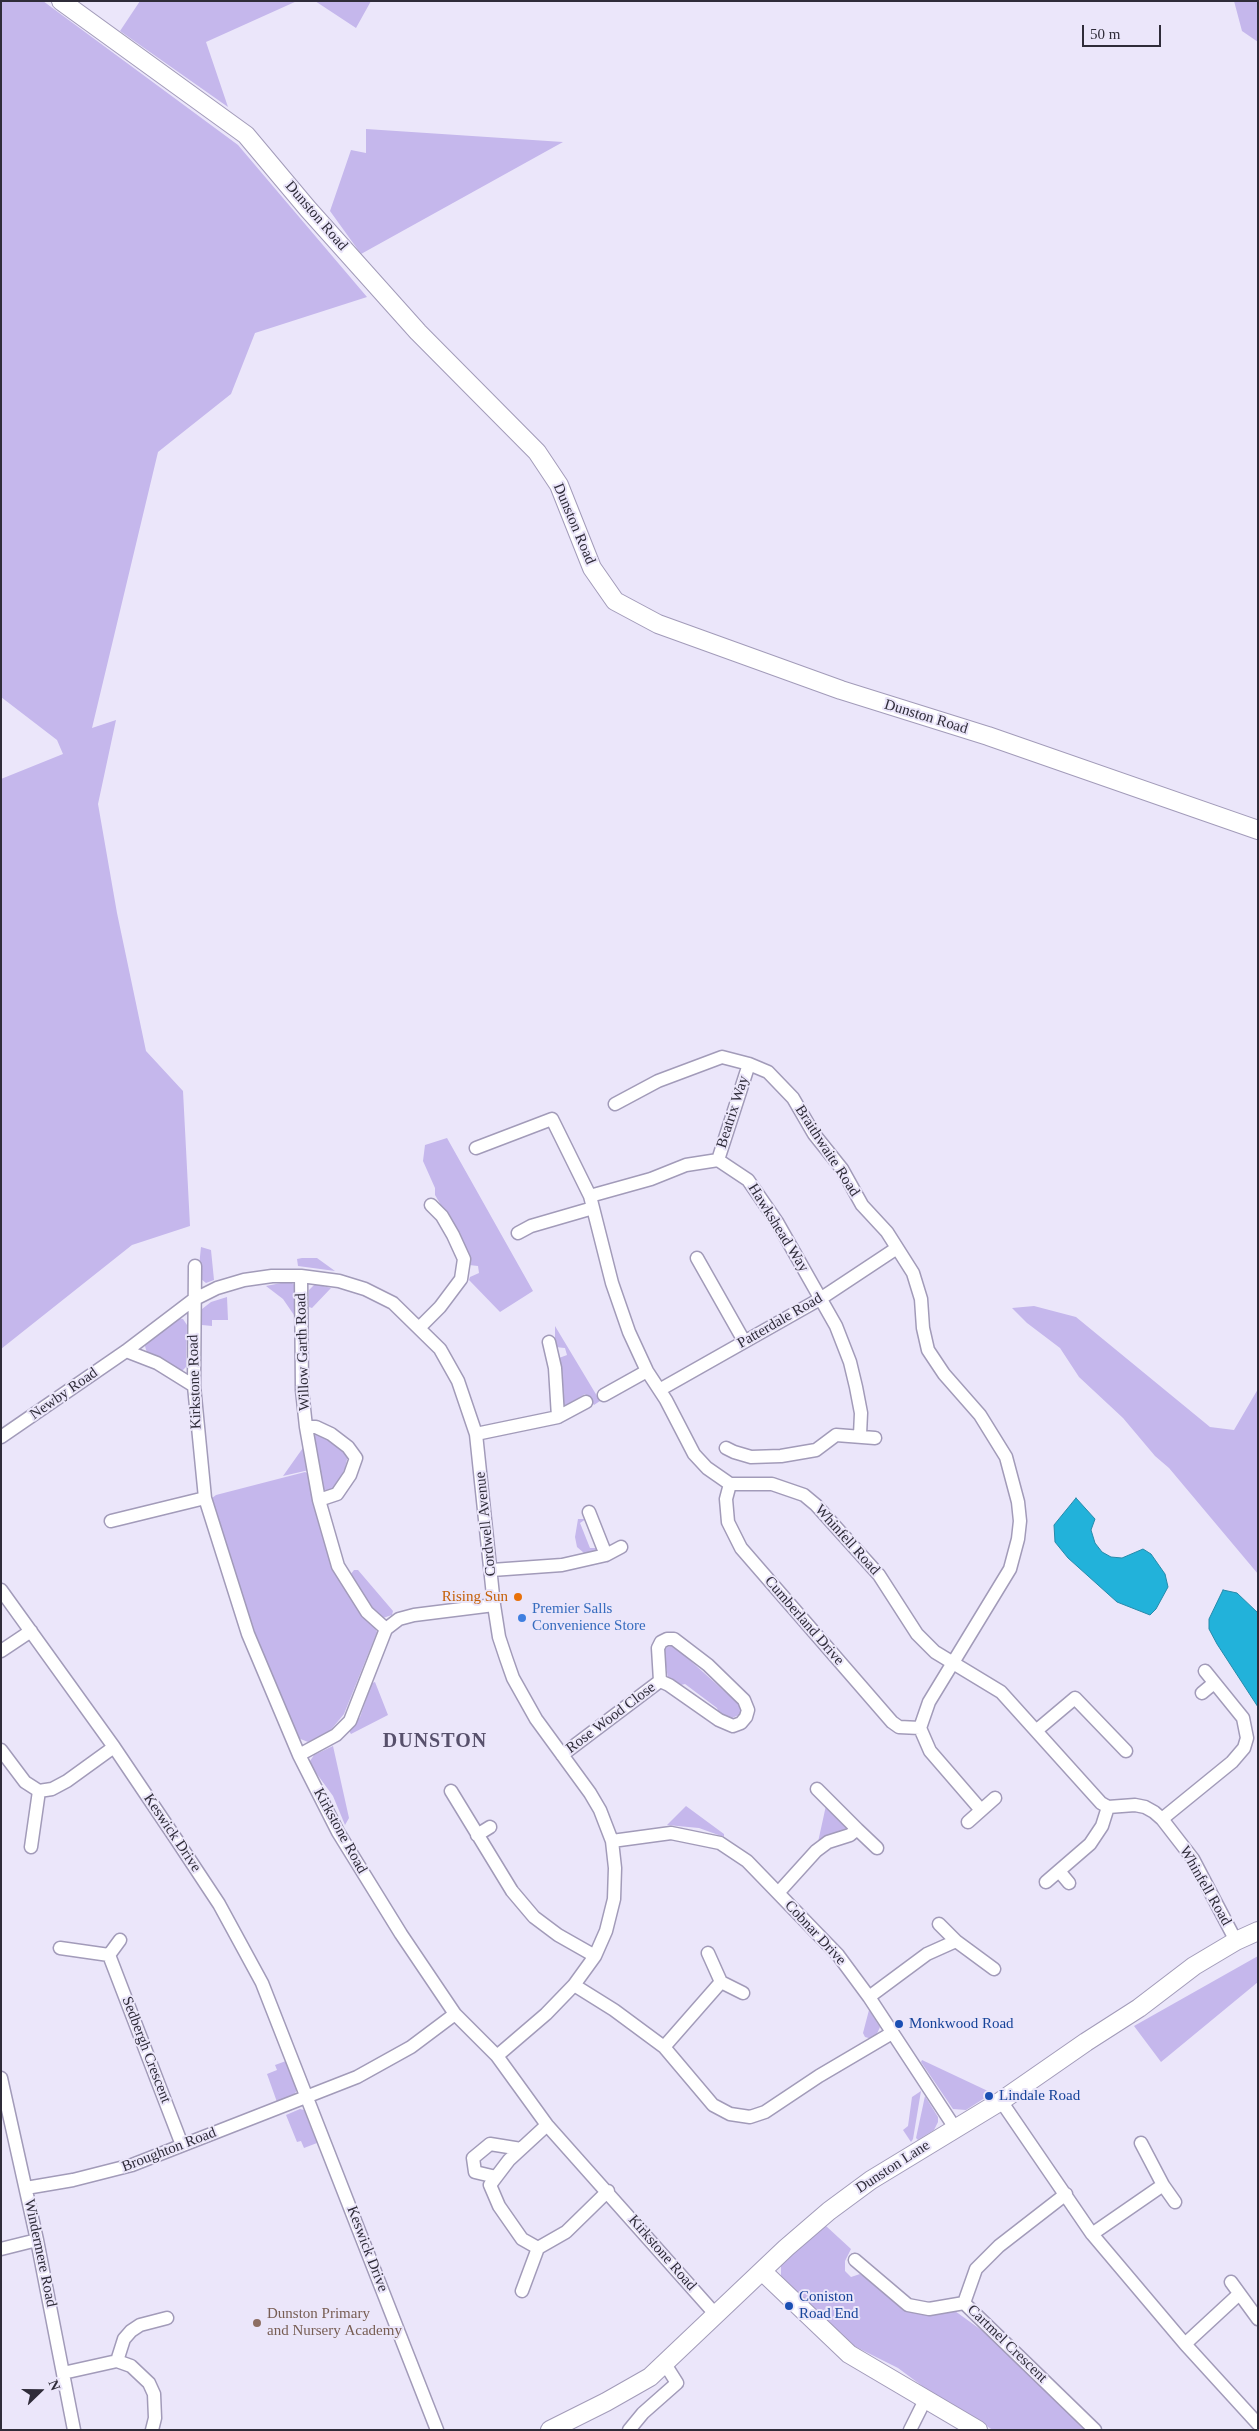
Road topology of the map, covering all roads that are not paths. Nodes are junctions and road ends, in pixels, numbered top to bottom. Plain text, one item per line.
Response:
1 (61, 1) edge
2 (1258, 830) edge
3 (749, 1064) junction
4 (615, 1104) dead end
5 (476, 1148) dead end
6 (718, 1160) junction
7 (591, 1202) junction
8 (431, 1205) dead end
9 (518, 1233) dead end
10 (897, 1248) junction
11 (697, 1258) dead end
12 (195, 1266) dead end
13 (301, 1276) junction
14 (820, 1299) junction
15 (193, 1300) junction
16 (419, 1328) junction
17 (744, 1341) junction
18 (549, 1342) dead end
19 (126, 1351) junction
20 (647, 1371) junction
21 (194, 1386) junction
22 (661, 1390) junction
23 (604, 1395) dead end
24 (586, 1402) dead end
25 (558, 1417) junction
26 (306, 1427) junction
27 (476, 1434) junction
28 (860, 1435) junction
29 (1, 1437) edge
30 (875, 1438) dead end
31 (726, 1448) dead end
32 (730, 1484) junction
33 (205, 1498) junction
34 (319, 1500) junction
35 (589, 1512) dead end
36 (111, 1521) dead end
37 (621, 1547) dead end
38 (606, 1555) junction
39 (492, 1570) junction
40 (1, 1590) edge
41 (494, 1605) junction
42 (386, 1629) junction
43 (31, 1632) junction
44 (1, 1651) edge
45 (953, 1664) junction
46 (1205, 1671) dead end
47 (660, 1681) junction
48 (1214, 1683) junction
49 (1202, 1693) dead end
50 (920, 1728) junction
51 (1037, 1730) junction
52 (114, 1747) junction
53 (1, 1750) edge
54 (1126, 1750) dead end
55 (299, 1755) junction
56 (562, 1755) junction
57 (816, 1789) dead end
58 (450, 1791) dead end
59 (39, 1792) junction
60 (995, 1798) dead end
61 (1108, 1807) junction
62 (981, 1810) junction
63 (1162, 1819) junction
64 (968, 1822) dead end
65 (490, 1827) dead end
66 (857, 1829) junction
67 (477, 1835) junction
68 (612, 1841) junction
69 (31, 1847) dead end
70 (877, 1848) dead end
71 (1059, 1872) junction
72 (1046, 1882) dead end
73 (1069, 1883) dead end
74 (778, 1893) junction
75 (939, 1924) dead end
76 (1258, 1931) edge
77 (120, 1940) dead end
78 (956, 1941) junction
79 (1236, 1941) junction
80 (60, 1948) dead end
81 (708, 1953) dead end
82 (109, 1955) junction
83 (595, 1956) junction
84 (994, 1969) dead end
85 (721, 1982) junction
86 (574, 1985) junction
87 (743, 1993) dead end
88 (869, 1997) junction
89 (455, 2014) junction
90 (892, 2033) junction
91 (664, 2047) junction
92 (498, 2056) junction
93 (1, 2078) edge
94 (307, 2096) junction
95 (1001, 2101) junction
96 (547, 2125) junction
97 (954, 2128) junction
98 (1141, 2143) dead end
99 (182, 2145) junction
100 (521, 2149) junction
101 (496, 2177) junction
102 (1163, 2185) junction
103 (26, 2188) junction
104 (608, 2191) junction
105 (1066, 2194) junction
106 (1175, 2202) dead end
107 (1092, 2234) junction
108 (37, 2240) junction
109 (538, 2248) junction
110 (1, 2249) edge
111 (854, 2260) dead end
112 (762, 2271) junction
113 (1231, 2282) dead end
114 (522, 2291) dead end
115 (1238, 2294) junction
116 (964, 2303) junction
117 (716, 2315) junction
118 (160, 2316) dead end
119 (1258, 2319) edge
120 (1185, 2344) junction
121 (117, 2361) junction
122 (665, 2364) junction
123 (63, 2373) junction
124 (925, 2400) junction
125 (1258, 2424) edge
126 (74, 2430) edge
127 (152, 2430) edge
128 (437, 2430) edge
129 (550, 2430) edge
130 (629, 2430) edge
131 (910, 2430) edge
132 (978, 2430) edge
133 (1095, 2430) edge

1 - 2 main road, Dunston Road
3 - 4 street, Braithwaite Road
3 - 6 street, Beatrix Way
3 - 10 street, Braithwaite Road
5 - 7 street
6 - 7 street
6 - 14 street, Hawkshead Way
7 - 9 street
7 - 20 street
8 - 16 street
10 - 14 street, Patterdale Road
10 - 45 street, Braithwaite Road
11 - 17 street
12 - 15 street, Kirkstone Road
13 - 15 street, Cordwell Avenue
13 - 16 street, Cordwell Avenue
13 - 26 street, Willow Garth Road
14 - 17 street, Patterdale Road
14 - 28 street, Hawkshead Way
15 - 19 street, Newby Road
15 - 21 street, Kirkstone Road
16 - 27 street, Cordwell Avenue
17 - 22 street, Patterdale Road
18 - 25 street
19 - 21 street
19 - 29 street, Newby Road
20 - 22 street
20 - 23 street
21 - 33 street, Kirkstone Road
22 - 32 street
24 - 25 street
25 - 27 street
26 - 34 street, Willow Garth Road
26 - 34 street, Willow Garth Road
27 - 39 street, Cordwell Avenue
28 - 30 street
28 - 31 street
32 - 45 street, Whinfell Road
32 - 50 street, Cumberland Drive
33 - 36 street
33 - 55 street, Kirkstone Road
34 - 42 street, Willow Garth Road
35 - 38 street
37 - 38 street
38 - 39 street
39 - 41 street, Cordwell Avenue
40 - 43 street, Keswick Drive
41 - 42 street
41 - 56 street, Cordwell Avenue
42 - 55 street
43 - 44 street
43 - 52 street, Keswick Drive
45 - 50 street, Braithwaite Road
45 - 51 street, Whinfell Road
46 - 48 street
47 - 47 street, Rose Wood Close
47 - 56 street, Rose Wood Close
48 - 49 street
48 - 63 street
50 - 62 street
51 - 54 street
51 - 61 street, Whinfell Road
52 - 59 street
52 - 94 street, Keswick Drive
53 - 59 street
55 - 89 street, Kirkstone Road
56 - 68 street, Cordwell Avenue
57 - 66 street
58 - 67 street
59 - 69 street
60 - 62 street
61 - 63 street, Whinfell Road
61 - 71 street
62 - 64 street
63 - 79 street, Whinfell Road
65 - 67 street
66 - 70 street
66 - 74 street
67 - 83 street
68 - 74 street, Cobnar Drive
68 - 83 street, Cordwell Avenue
71 - 72 street
71 - 73 street
74 - 88 street, Cobnar Drive
75 - 78 street
76 - 79 main road, Dunston Lane
77 - 82 street
78 - 84 street
78 - 88 street
79 - 95 main road, Dunston Lane
80 - 82 street
81 - 85 street
82 - 99 street, Sedbergh Crescent
83 - 86 street, Cordwell Avenue
85 - 87 street
85 - 91 street
86 - 91 street
86 - 92 street, Cordwell Avenue
88 - 90 street, Cobnar Drive
89 - 92 street, Kirkstone Road
89 - 94 street
90 - 91 street
90 - 97 street, Cobnar Drive
92 - 96 street, Kirkstone Road
93 - 103 street, Windermere Road
94 - 99 street, Broughton Road
94 - 128 street, Keswick Drive
95 - 97 main road, Dunston Lane
95 - 105 street
96 - 100 street
96 - 104 street, Kirkstone Road
97 - 112 main road, Dunston Lane
98 - 102 street
99 - 103 street, Broughton Road
100 - 101 street
100 - 101 street
101 - 109 street
102 - 106 street
102 - 107 street
103 - 108 street, Windermere Road
104 - 109 street
104 - 117 street, Kirkstone Road
105 - 107 street
105 - 116 street, Cartmel Crescent
107 - 120 street
108 - 110 street
108 - 123 street, Windermere Road
109 - 114 street
111 - 116 street
112 - 117 main road, Dunston Lane
112 - 124 main road
113 - 115 street
115 - 119 street
115 - 120 street
116 - 133 street, Cartmel Crescent
117 - 122 main road, Dunston Lane
118 - 121 street
120 - 125 street
121 - 123 street
121 - 127 street
122 - 129 main road, Dunston Lane
122 - 130 street
123 - 126 street, Windermere Road
124 - 131 street
124 - 132 main road

